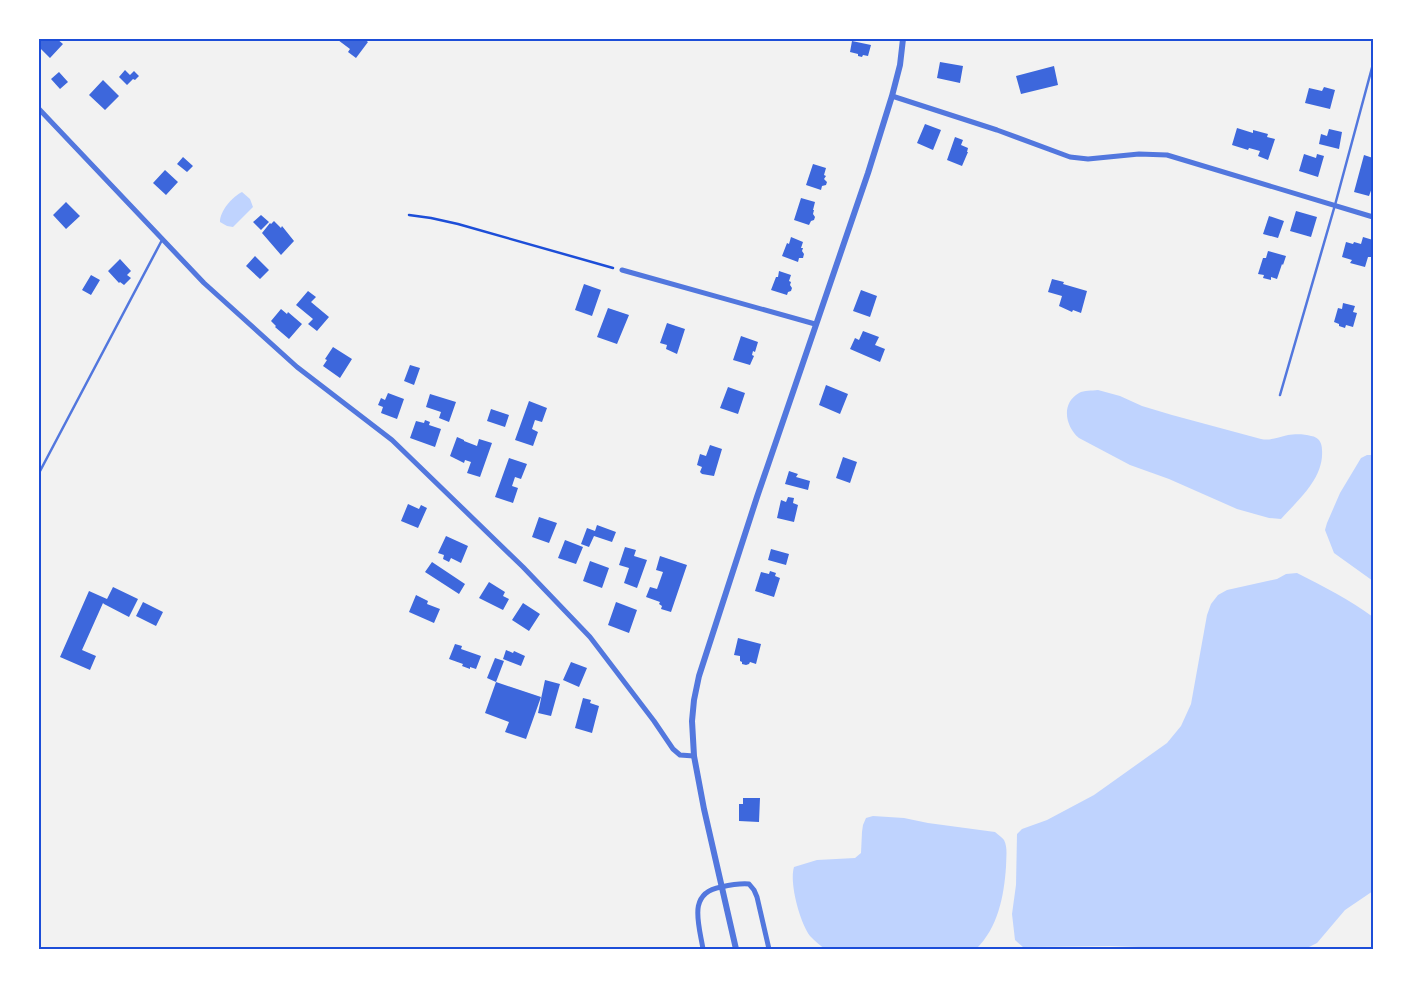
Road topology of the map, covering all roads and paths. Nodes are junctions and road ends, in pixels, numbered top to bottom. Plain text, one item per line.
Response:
1 (903, 39) edge
2 (1373, 64) edge
3 (892, 96) junction
4 (39, 109) edge
5 (1335, 205) junction
6 (409, 215) dead end
7 (1373, 217) edge
8 (163, 238) junction
9 (622, 270) joint
10 (815, 324) junction
11 (1280, 395) dead end
12 (39, 473) edge
13 (694, 756) junction
14 (722, 886) junction
15 (703, 949) edge
16 (736, 949) edge
17 (769, 949) edge

1 - 3 street
2 - 5 lane
3 - 5 street
3 - 10 street
4 - 8 street
5 - 7 street
5 - 11 lane
6 - 9 path
8 - 12 lane
8 - 13 street
9 - 10 street
10 - 13 street
13 - 14 street
14 - 15 street
14 - 16 street
14 - 17 street

